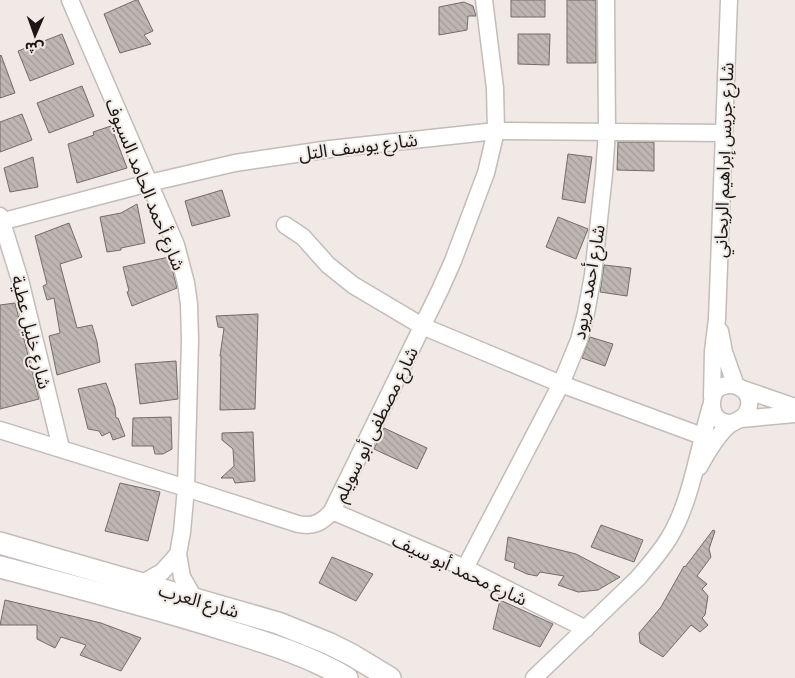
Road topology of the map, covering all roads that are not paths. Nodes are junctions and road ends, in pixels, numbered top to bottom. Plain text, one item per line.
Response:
1 (70, 0) edge
2 (484, 0) edge
3 (606, 0) edge
4 (729, 0) edge
5 (496, 131) junction
6 (607, 132) junction
7 (723, 133) junction
8 (149, 183) junction
9 (1, 220) edge
10 (285, 225) dead end
11 (717, 319) junction
12 (422, 326) junction
13 (561, 384) junction
14 (738, 387) junction
15 (712, 402) junction
16 (795, 407) edge
17 (795, 414) edge
18 (737, 421) junction
19 (0, 430) edge
20 (702, 436) junction
21 (62, 448) junction
22 (692, 477) junction
23 (186, 488) junction
24 (332, 511) junction
25 (0, 543) edge
26 (178, 554) junction
27 (0, 567) edge
28 (465, 568) junction
29 (141, 584) junction
30 (194, 598) junction
31 (586, 629) junction
32 (345, 678) edge
33 (390, 678) edge
34 (534, 678) edge

1 - 8 street, شارع أحمد الحامد السيوف
2 - 5 street, شارع مصطفى أبو سويلم
3 - 6 street, شارع أحمد مريود
4 - 7 street, شارع جريس إبراهيم الريحاني
5 - 6 street, شارع يوسف التل
5 - 8 street, شارع يوسف التل
5 - 12 street, شارع مصطفى أبو سويلم
6 - 7 street, شارع يوسف التل
6 - 13 street, شارع أحمد مريود
7 - 11 street, شارع جريس إبراهيم الريحاني
8 - 9 street, شارع يوسف التل
8 - 23 street, شارع أحمد الحامد السيوف
9 - 21 street, شارع خليل عطية
10 - 12 street
11 - 14 street, شارع جريس إبراهيم الريحاني
11 - 15 street, شارع جريس إبراهيم الريحاني
12 - 13 street
12 - 24 street, شارع مصطفى أبو سويلم
13 - 20 street
13 - 28 street, شارع أحمد مريود
14 - 15 street
14 - 16 street
14 - 18 street
15 - 18 street
15 - 20 street, شارع جريس إبراهيم الريحاني
17 - 18 street
18 - 22 street, شارع جريس إبراهيم الريحاني
19 - 21 street, شارع مصطفى أبو سويلم
20 - 22 street, شارع جريس إبراهيم الريحاني
21 - 23 street, شارع مصطفى أبو سويلم
22 - 31 street, شارع جريس إبراهيم الريحاني
23 - 24 street, شارع مصطفى أبو سويلم
23 - 26 street, شارع أحمد الحامد السيوف
24 - 28 street, شارع محمد أبو سيف
25 - 29 main road, شارع العرب
26 - 29 street
26 - 30 street, شارع أحمد الحامد السيوف
27 - 32 main road, شارع العرب
28 - 31 street, شارع محمد أبو سيف
29 - 30 main road, شارع العرب
30 - 33 main road, شارع العرب
31 - 34 street, شارع جريس إبراهيم الريحاني

